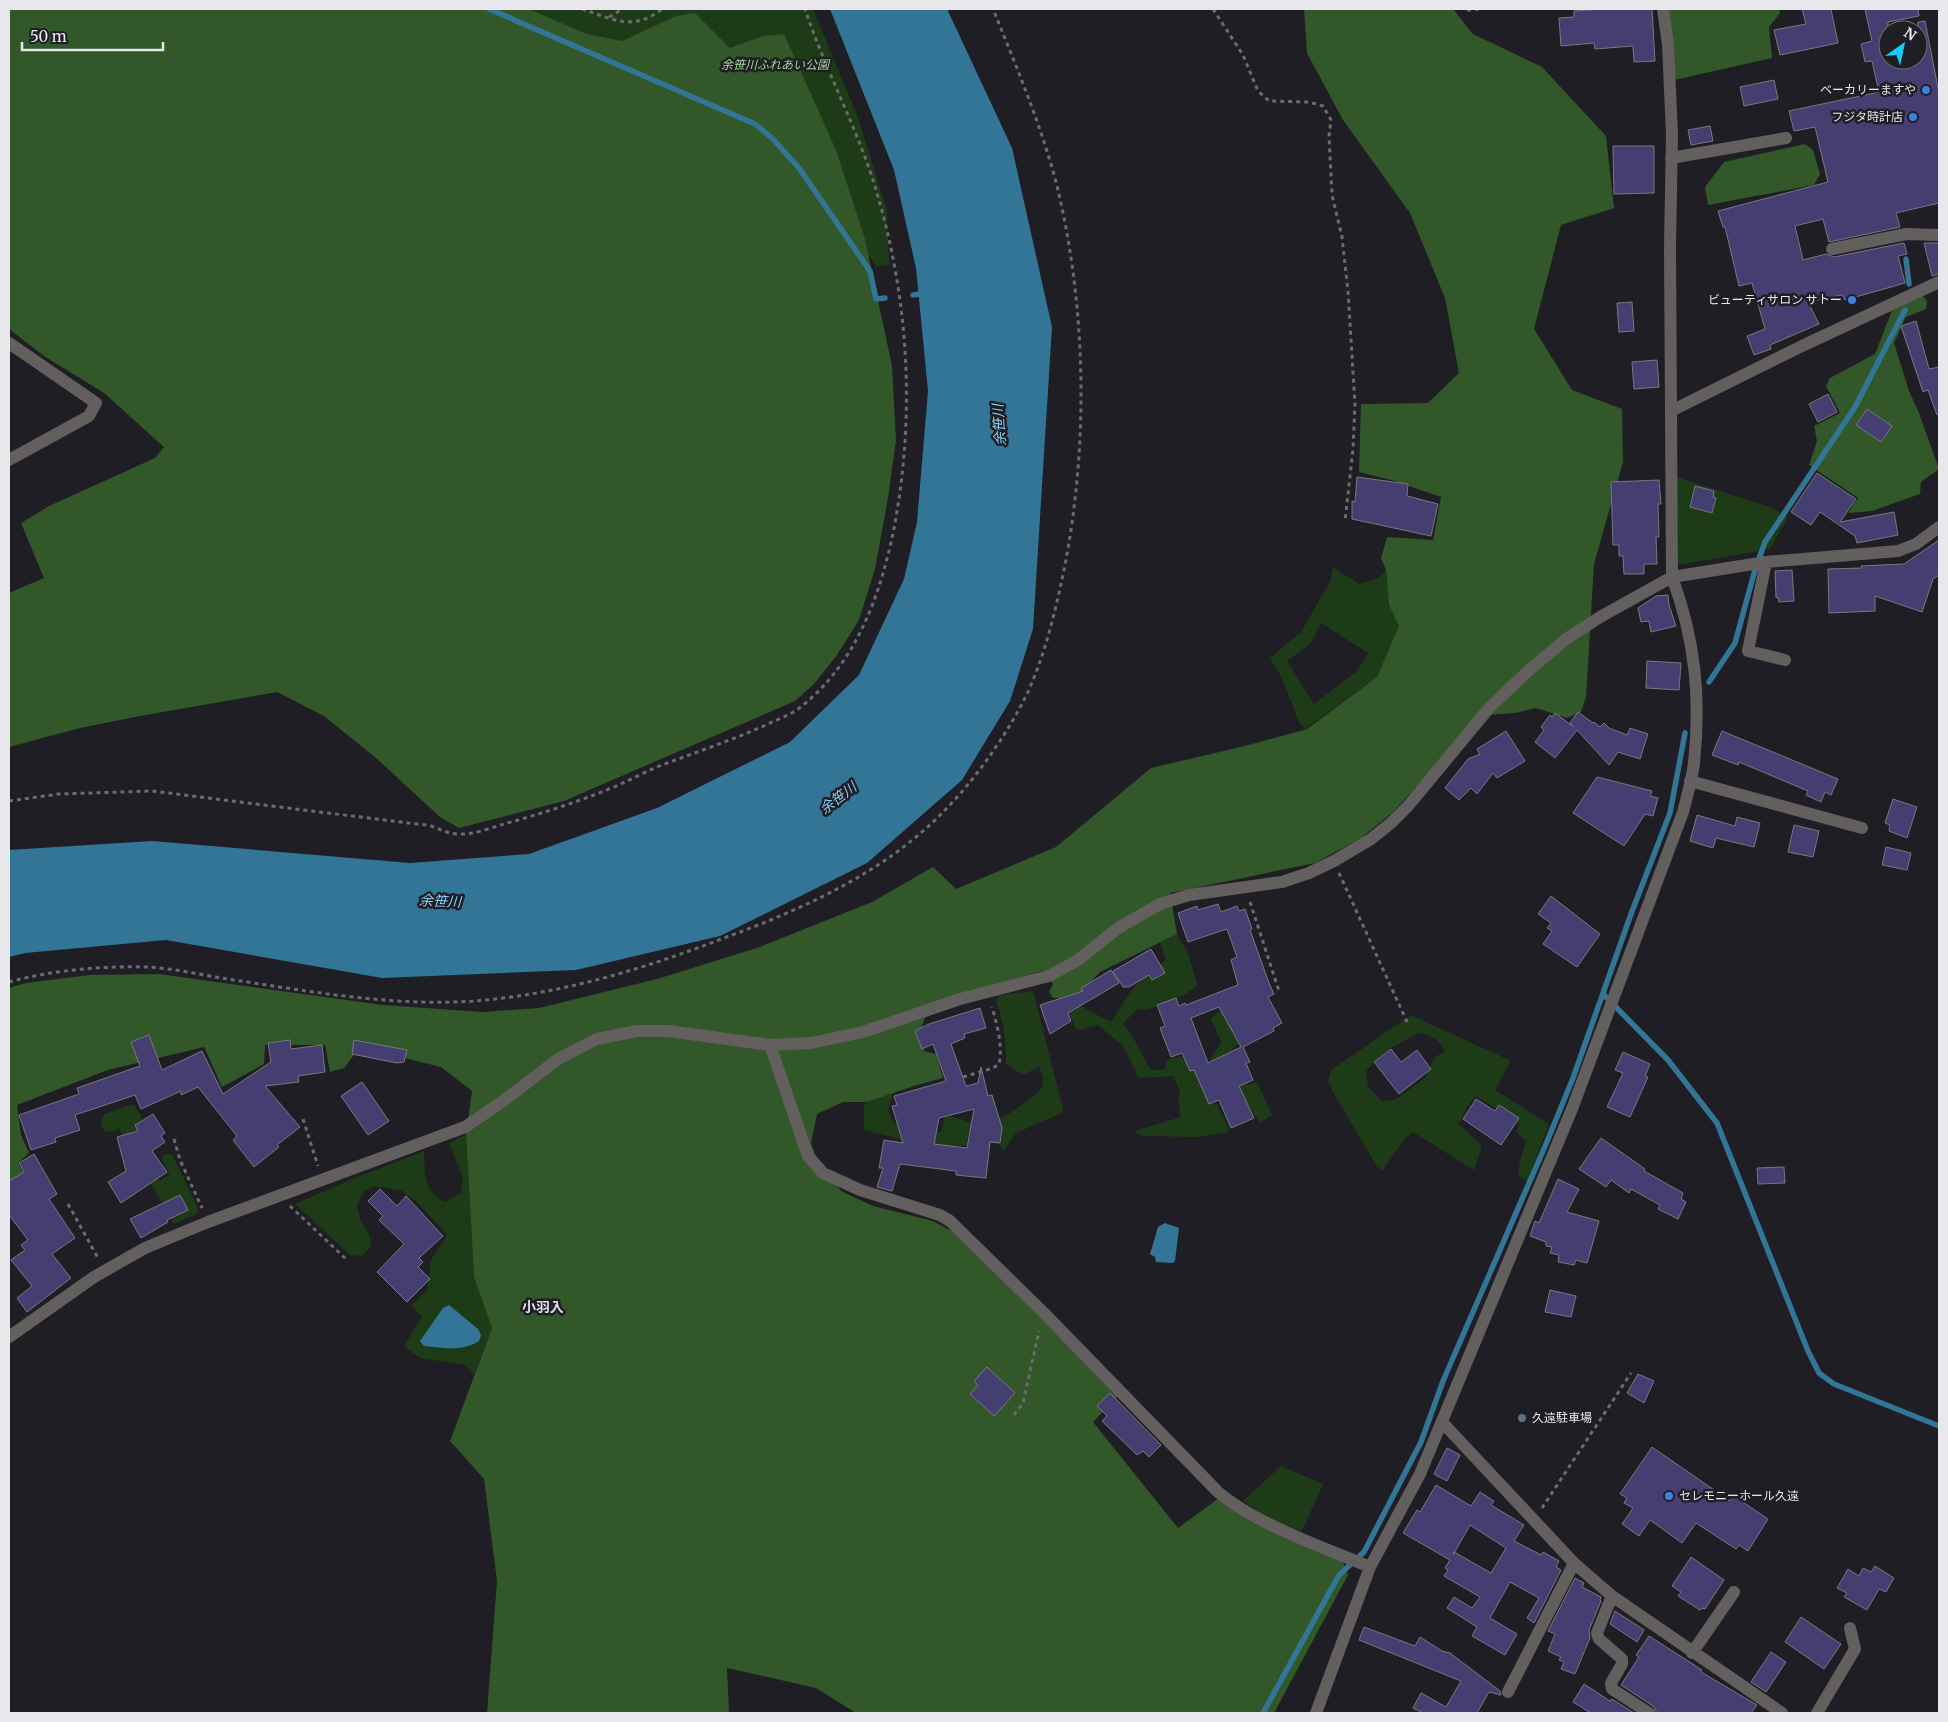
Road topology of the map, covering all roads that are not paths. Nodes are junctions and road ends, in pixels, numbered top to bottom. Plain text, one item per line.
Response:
1 (1664, 9) edge
2 (1786, 138) dead end
3 (1671, 158) junction
4 (1939, 235) edge
5 (1832, 249) dead end
6 (1939, 282) edge
7 (9, 343) edge
8 (1671, 411) junction
9 (9, 460) edge
10 (1939, 527) edge
11 (1766, 562) junction
12 (1672, 577) junction
13 (1785, 660) dead end
14 (1690, 781) junction
15 (1862, 828) dead end
16 (770, 1046) junction
17 (9, 1337) edge
18 (1442, 1422) junction
19 (1574, 1563) junction
20 (1370, 1567) junction
21 (1734, 1592) dead end
22 (1612, 1596) junction
23 (1850, 1628) dead end
24 (1692, 1652) junction
25 (1508, 1692) dead end
26 (1316, 1713) edge
27 (1649, 1713) edge
28 (1782, 1713) edge
29 (1817, 1713) edge

1 - 3 street
2 - 3 street
3 - 8 street
4 - 5 street
6 - 8 street
7 - 9 street
8 - 12 street
10 - 11 street
11 - 12 street
11 - 13 street
12 - 14 street
12 - 16 street
14 - 15 street
14 - 18 street
16 - 17 street
16 - 20 street
18 - 19 street
18 - 20 street
19 - 22 street
19 - 25 street
20 - 26 street
21 - 24 street
22 - 24 street
22 - 27 street
23 - 29 street
24 - 28 street

